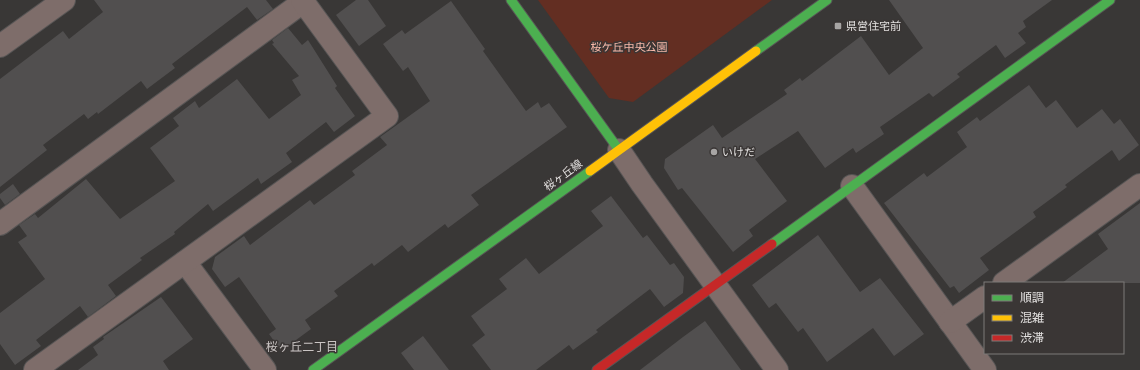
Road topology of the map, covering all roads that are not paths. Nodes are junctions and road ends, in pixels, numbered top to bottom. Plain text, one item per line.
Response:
1 (64, 0) edge
2 (511, 0) edge
3 (827, 0) edge
4 (1110, 0) edge
5 (303, 1) edge
6 (0, 46) edge
7 (619, 150) junction
8 (1140, 184) edge
9 (852, 186) junction
10 (0, 224) edge
11 (185, 262) junction
12 (1005, 282) edge
13 (716, 285) junction
14 (984, 298) edge
15 (950, 322) junction
16 (35, 370) edge
17 (265, 370) edge
18 (313, 370) edge
19 (597, 370) edge
20 (777, 370) edge
21 (985, 370) edge

1 - 6 street
2 - 7 street
3 - 7 street, 桜ヶ丘線
4 - 9 street
5 - 10 street
5 - 11 street
7 - 13 street
7 - 18 street, 桜ヶ丘線
8 - 12 street
9 - 13 street
9 - 15 street
11 - 16 street
11 - 17 street
13 - 19 street
13 - 20 street
14 - 15 street
15 - 21 street

